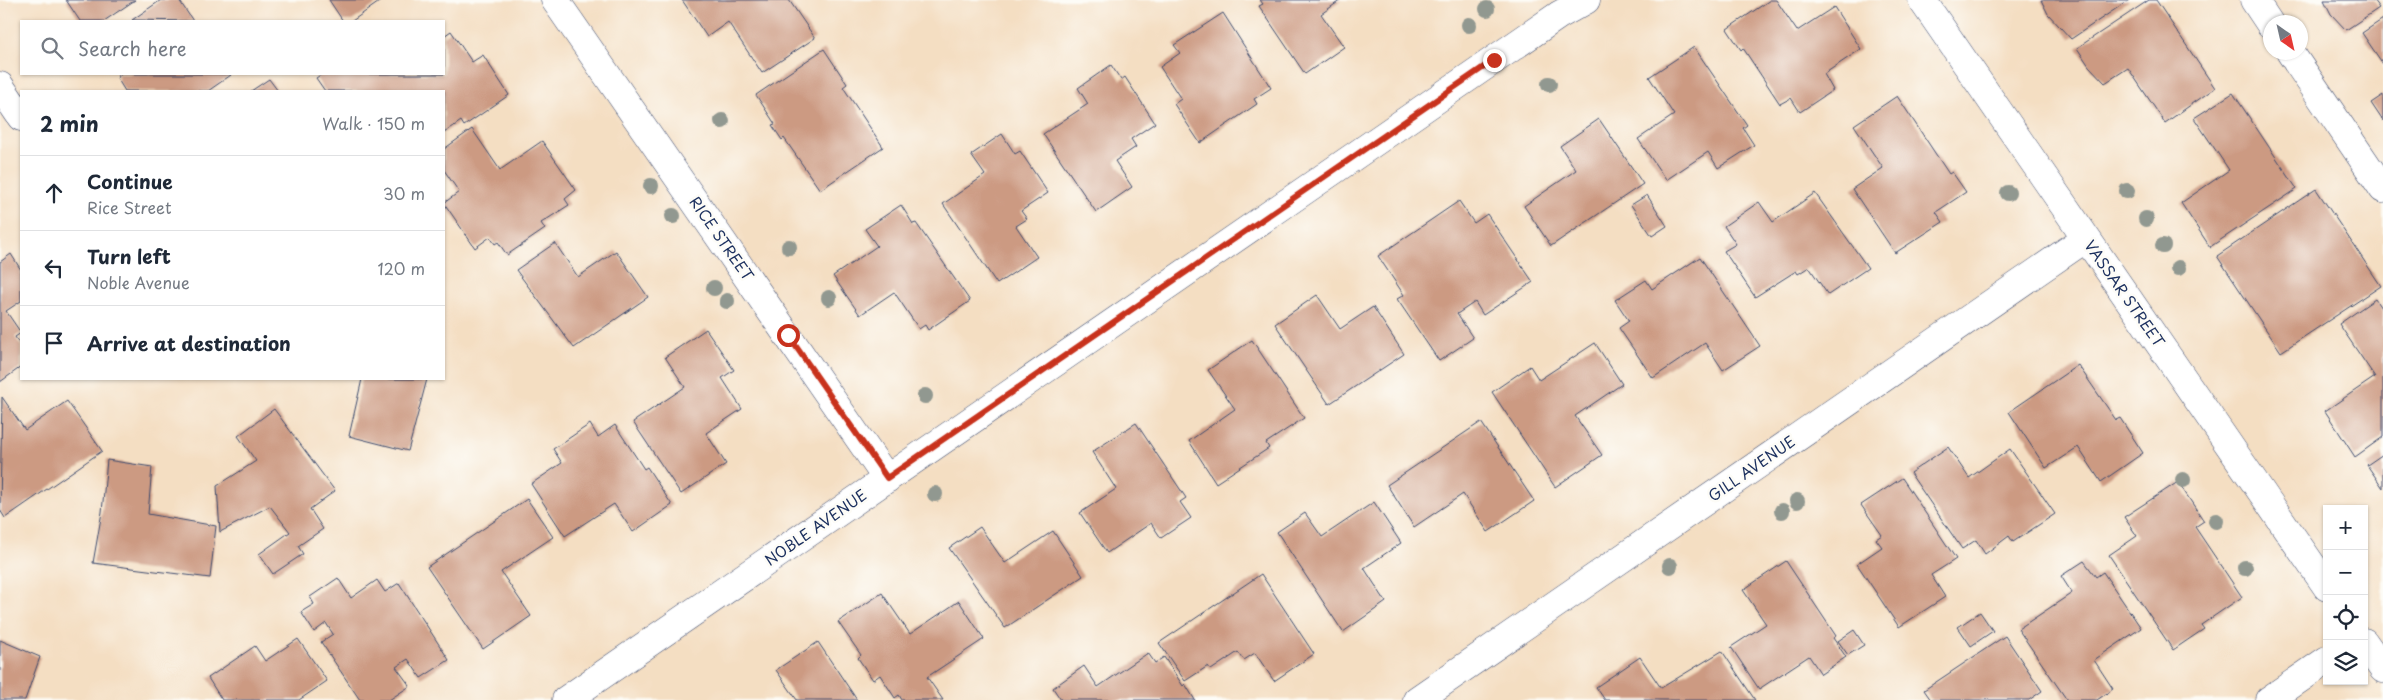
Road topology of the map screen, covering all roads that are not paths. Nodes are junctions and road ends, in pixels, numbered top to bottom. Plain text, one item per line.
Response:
1 (555, 0) edge
2 (1586, 0) edge
3 (1922, 0) edge
4 (2254, 0) edge
5 (2264, 15) edge
6 (2295, 60) edge
7 (0, 86) edge
8 (20, 116) edge
9 (2383, 189) edge
10 (2086, 238) junction
11 (887, 478) junction
12 (2323, 581) edge
13 (2368, 648) edge
14 (2323, 663) edge
15 (2383, 669) edge
16 (566, 700) edge
17 (1418, 700) edge
18 (2269, 700) edge

1 - 11 street, RICE STREET
2 - 11 street, NOBLE AVENUE
3 - 10 street, VASSAR STREET
4 - 5 street
6 - 9 street
7 - 8 street
10 - 12 street, VASSAR STREET
10 - 17 street, GILL AVENUE
11 - 16 street, NOBLE AVENUE
13 - 15 street
14 - 18 street

